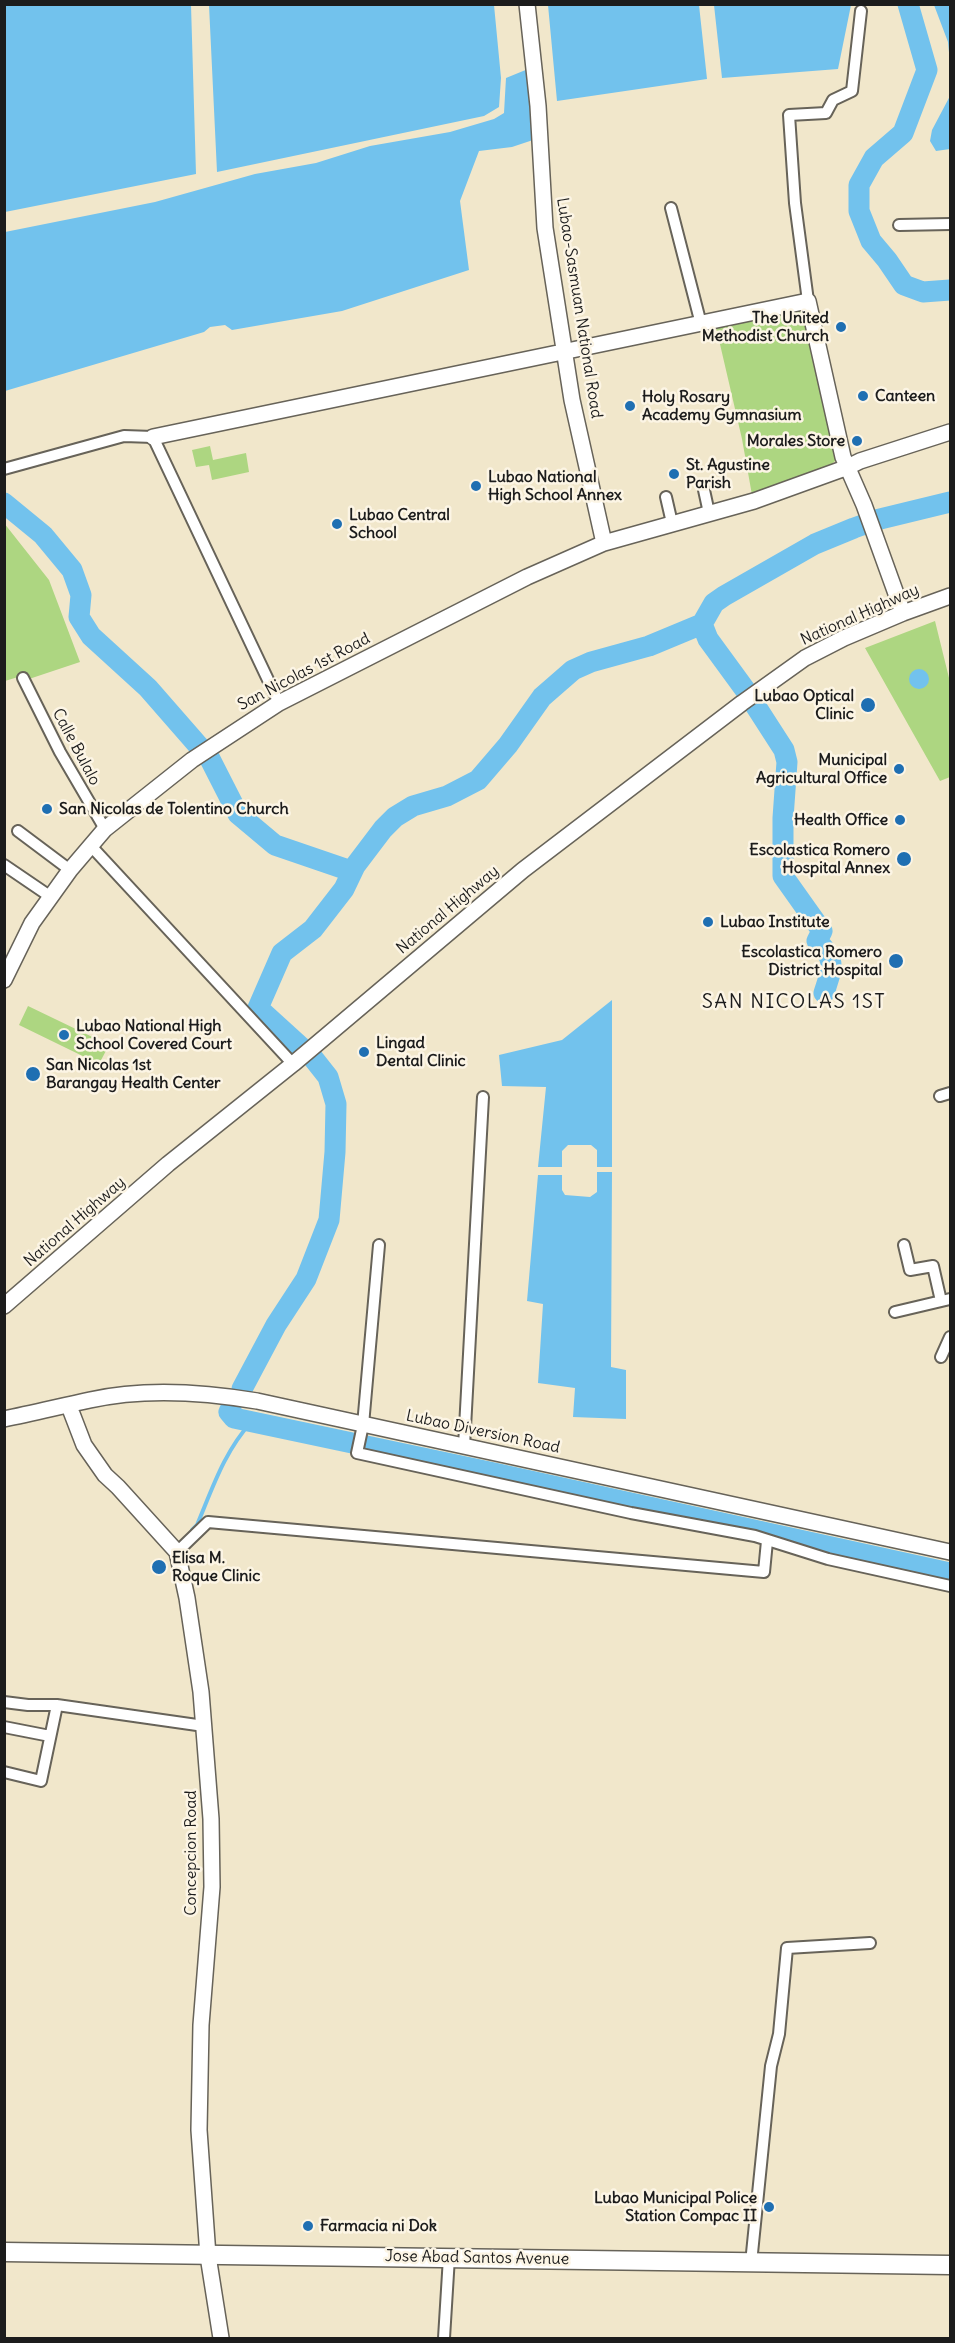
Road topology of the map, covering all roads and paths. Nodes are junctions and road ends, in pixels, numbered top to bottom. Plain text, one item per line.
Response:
1 (527, 4) edge
2 (861, 11) dead end
3 (671, 208) dead end
4 (951, 224) edge
5 (899, 225) dead end
6 (808, 301) junction
7 (701, 324) junction
8 (564, 350) junction
9 (951, 432) edge
10 (153, 437) junction
11 (848, 467) junction
12 (4, 469) edge
13 (704, 490) dead end
14 (666, 497) dead end
15 (709, 513) junction
16 (672, 523) junction
17 (604, 543) junction
18 (951, 597) edge
19 (903, 613) junction
20 (24, 678) dead end
21 (279, 703) junction
22 (105, 829) junction
23 (18, 831) dead end
24 (91, 846) junction
25 (4, 865) edge
26 (70, 870) junction
27 (51, 897) junction
28 (4, 980) edge
29 (294, 1063) junction
30 (483, 1097) dead end
31 (380, 1245) dead end
32 (904, 1245) dead end
33 (946, 1300) edge
34 (4, 1306) edge
35 (895, 1312) dead end
36 (951, 1337) edge
37 (941, 1357) dead end
38 (69, 1406) junction
39 (4, 1419) edge
40 (362, 1427) junction
41 (464, 1446) junction
42 (767, 1541) junction
43 (177, 1552) junction
44 (951, 1552) edge
45 (951, 1586) edge
46 (4, 1702) edge
47 (57, 1705) junction
48 (204, 1726) junction
49 (4, 1727) edge
50 (50, 1736) junction
51 (4, 1772) edge
52 (870, 1943) dead end
53 (4, 2252) edge
54 (208, 2256) junction
55 (449, 2257) junction
56 (751, 2263) junction
57 (951, 2265) edge
58 (221, 2338) edge
59 (444, 2338) edge

1 - 8 street, Lubao-Sasmuan National Road
2 - 6 street
3 - 7 street
4 - 5 street
6 - 7 street
6 - 11 street
7 - 8 street
8 - 10 street
8 - 17 street, Lubao-Sasmuan National Road
9 - 11 street, San Nicolas 1st Road
10 - 12 street
10 - 21 street
11 - 15 street, San Nicolas 1st Road
11 - 19 street
13 - 15 street
14 - 16 street
15 - 16 street, San Nicolas 1st Road
16 - 17 street, San Nicolas 1st Road
17 - 21 street, San Nicolas 1st Road
18 - 19 street, National Highway
19 - 29 street, National Highway
20 - 22 street, Calle Bulalo
21 - 22 street, San Nicolas 1st Road
22 - 24 street, San Nicolas 1st Road
23 - 26 street
24 - 26 street, San Nicolas 1st Road
24 - 29 street
25 - 27 street
26 - 27 street, San Nicolas 1st Road
27 - 28 street, San Nicolas 1st Road
29 - 34 street, National Highway
30 - 41 street
31 - 40 street
32 - 33 street
33 - 35 street
36 - 37 street
38 - 39 street, Lubao Diversion Road
38 - 40 street, Lubao Diversion Road
38 - 43 street, Concepcion Road
40 - 41 street, Lubao Diversion Road
40 - 42 street
41 - 44 street, Lubao Diversion Road
42 - 43 street
42 - 45 street
43 - 48 street, Concepcion Road
46 - 47 street
47 - 48 street
47 - 50 street
48 - 54 street, Concepcion Road
49 - 50 street
50 - 51 street
52 - 56 street
53 - 54 highway, Jose Abad Santos Avenue
54 - 55 highway, Jose Abad Santos Avenue
54 - 58 street, Concepcion Road
55 - 56 highway, Jose Abad Santos Avenue
55 - 59 street
56 - 57 highway, Jose Abad Santos Avenue

